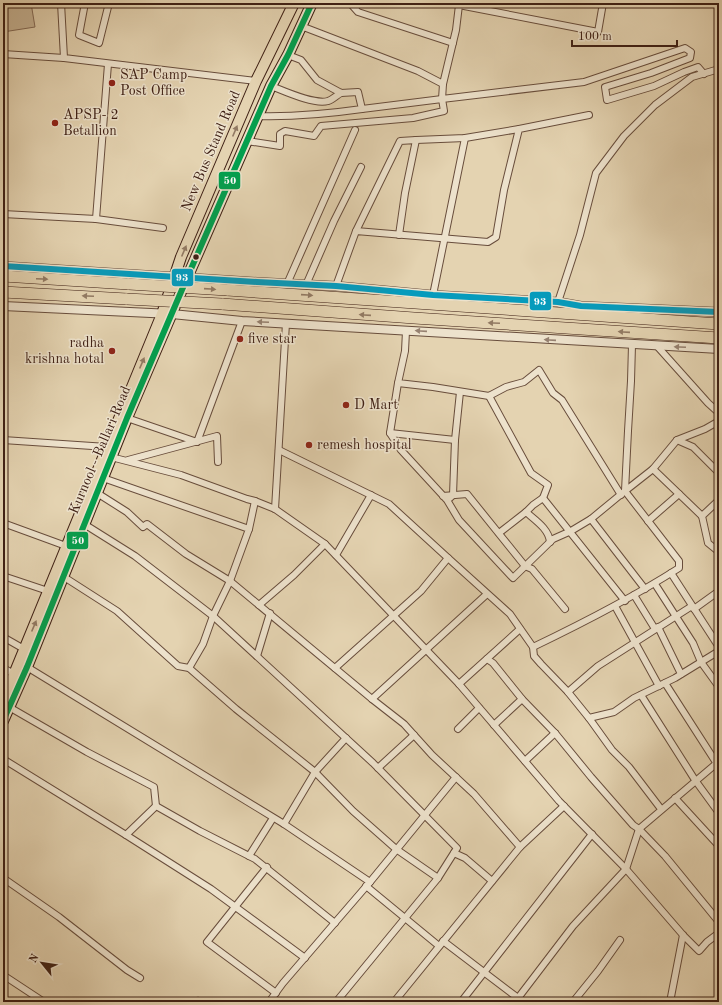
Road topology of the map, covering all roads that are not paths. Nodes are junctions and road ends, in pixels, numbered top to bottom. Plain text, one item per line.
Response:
1 (61, 3) edge
2 (85, 3) edge
3 (109, 3) edge
4 (294, 3) edge
5 (312, 3) edge
6 (350, 3) edge
7 (603, 3) edge
8 (457, 4) edge
9 (301, 26) junction
10 (453, 43) junction
11 (3, 54) edge
12 (288, 55) junction
13 (64, 58) junction
14 (108, 64) junction
15 (719, 69) edge
16 (704, 74) junction
17 (256, 81) junction
18 (443, 84) junction
19 (271, 86) junction
20 (341, 93) junction
21 (442, 99) junction
22 (362, 109) junction
23 (589, 115) dead end
24 (257, 116) junction
25 (355, 130) dead end
26 (519, 130) junction
27 (465, 138) junction
28 (416, 140) junction
29 (247, 141) junction
30 (360, 167) dead end
31 (3, 214) edge
32 (96, 219) junction
33 (164, 228) dead end
34 (356, 231) junction
35 (399, 235) junction
36 (445, 239) junction
37 (3, 266) edge
38 (3, 276) edge
39 (174, 277) junction
40 (187, 278) junction
41 (287, 284) junction
42 (306, 285) junction
43 (336, 286) junction
44 (3, 292) edge
45 (433, 295) junction
46 (558, 302) junction
47 (3, 306) edge
48 (719, 312) edge
49 (167, 314) junction
50 (242, 321) junction
51 (286, 323) junction
52 (719, 324) edge
53 (406, 331) junction
54 (719, 338) edge
55 (632, 345) junction
56 (657, 346) junction
57 (719, 349) edge
58 (398, 383) junction
59 (460, 392) junction
60 (489, 396) junction
61 (719, 413) edge
62 (127, 418) junction
63 (719, 421) edge
64 (390, 433) junction
65 (3, 440) edge
66 (455, 440) junction
67 (677, 440) junction
68 (197, 442) junction
69 (107, 447) junction
70 (279, 450) junction
71 (111, 457) junction
72 (126, 460) junction
73 (218, 462) dead end
74 (653, 468) junction
75 (719, 474) edge
76 (103, 478) junction
77 (97, 493) junction
78 (623, 493) junction
79 (678, 494) junction
80 (371, 495) junction
81 (453, 495) junction
82 (445, 498) junction
83 (543, 498) junction
84 (719, 500) edge
85 (255, 501) junction
86 (275, 509) junction
87 (526, 512) junction
88 (702, 516) junction
89 (591, 519) junction
90 (648, 520) junction
91 (3, 523) edge
92 (84, 524) junction
93 (249, 529) junction
94 (571, 531) junction
95 (499, 534) junction
96 (550, 542) junction
97 (325, 544) junction
98 (66, 546) junction
99 (719, 552) edge
100 (336, 555) junction
101 (448, 558) junction
102 (525, 566) junction
103 (671, 573) junction
104 (3, 576) edge
105 (64, 577) junction
106 (230, 580) junction
107 (655, 584) junction
108 (645, 589) junction
109 (48, 591) junction
110 (719, 591) edge
111 (487, 594) junction
112 (634, 595) junction
113 (625, 601) junction
114 (259, 605) junction
115 (615, 606) junction
116 (693, 607) junction
117 (565, 609) dead end
118 (270, 614) junction
119 (213, 616) junction
120 (394, 616) junction
121 (676, 616) junction
122 (657, 628) junction
123 (520, 629) junction
124 (3, 637) edge
125 (635, 642) junction
126 (533, 647) junction
127 (719, 647) edge
128 (24, 649) junction
129 (426, 649) junction
130 (719, 651) edge
131 (256, 656) junction
132 (487, 658) junction
133 (701, 662) junction
134 (27, 667) junction
135 (3, 668) edge
136 (188, 668) junction
137 (335, 668) junction
138 (14, 674) junction
139 (682, 674) junction
140 (459, 684) junction
141 (662, 684) junction
142 (719, 687) edge
143 (568, 692) junction
144 (641, 695) junction
145 (372, 699) junction
146 (522, 699) junction
147 (6, 704) edge
148 (479, 708) junction
149 (589, 718) junction
150 (3, 721) edge
151 (494, 725) junction
152 (458, 729) dead end
153 (555, 733) junction
154 (414, 735) junction
155 (346, 738) junction
156 (3, 759) edge
157 (524, 761) junction
158 (718, 765) edge
159 (378, 768) junction
160 (315, 772) junction
161 (456, 777) junction
162 (695, 780) junction
163 (675, 798) junction
164 (156, 806) junction
165 (564, 806) junction
166 (661, 810) junction
167 (719, 813) edge
168 (424, 815) junction
169 (273, 818) junction
170 (284, 824) junction
171 (639, 830) junction
172 (592, 834) junction
173 (126, 835) junction
174 (719, 846) edge
175 (520, 847) junction
176 (396, 849) junction
177 (454, 853) junction
178 (249, 856) junction
179 (267, 867) junction
180 (626, 869) junction
181 (3, 878) edge
182 (438, 878) junction
183 (492, 881) junction
184 (368, 884) junction
185 (236, 907) junction
186 (405, 918) junction
187 (719, 922) edge
188 (335, 923) junction
189 (719, 933) edge
190 (683, 934) junction
191 (620, 940) dead end
192 (441, 943) junction
193 (305, 958) junction
194 (485, 972) junction
195 (3, 975) edge
196 (140, 978) dead end
197 (276, 993) junction
198 (517, 1000) edge
199 (44, 1002) edge
200 (268, 1002) edge
201 (336, 1002) edge
202 (394, 1002) edge
203 (460, 1002) edge
204 (573, 1002) edge
205 (670, 1002) edge

1 - 13 street
2 - 3 street
4 - 17 main road, New Bus Stand Road
5 - 9 main road, New Bus Stand Road
6 - 10 street
7 - 8 street
8 - 10 street
9 - 12 main road, New Bus Stand Road
9 - 18 street
10 - 18 street
11 - 13 street
12 - 19 main road, New Bus Stand Road
12 - 20 street
13 - 14 street
14 - 17 street
14 - 32 street
15 - 16 street
16 - 21 street
16 - 46 street
39 -> 17 main road, New Bus Stand Road
18 - 21 street
19 - 20 street
19 - 24 main road, New Bus Stand Road
20 - 22 street
21 - 22 street
21 - 29 street
22 - 24 street
23 - 26 street
24 - 29 main road, New Bus Stand Road
25 - 41 street
26 - 27 street
26 - 36 street
27 - 28 street
27 - 36 street
28 - 34 street
28 - 35 street
29 - 40 main road, New Bus Stand Road
30 - 42 street
31 - 32 street
32 - 33 street
34 - 35 street
34 - 43 street
35 - 36 street
36 - 45 street
37 - 39 street
38 -> 52 highway, bridge
39 - 40 street
39 - 49 main road, New Bus Stand Road
40 - 41 street
40 - 49 main road, Kurnool - Ballari Road
41 - 42 street
42 - 43 street
43 - 45 street
54 -> 44 highway, bridge
45 - 46 street
46 - 48 street
47 - 49 street
49 - 50 street
49 - 62 main road, Kurnool - Ballari Road
69 -> 49 main road, Kurnool - Ballari Road
51 -> 50 street
50 - 68 street
51 - 53 street
51 - 70 street
55 -> 53 street
53 - 58 street
55 - 56 street
55 - 78 street
57 -> 56 street
56 - 61 street
58 - 59 street
58 - 64 street
59 - 60 street
59 - 66 street
60 - 78 street
60 - 83 street
62 - 68 street
62 - 71 main road, Kurnool - Ballari Road
63 - 67 street
64 - 66 street
64 - 82 street
65 - 69 street
66 - 81 street
67 - 74 street
67 - 75 street
68 - 72 street
68 - 73 street
69 - 98 main road, Kurnool - Ballari Road
70 - 80 street
70 - 86 street
71 - 72 street
71 - 76 main road, Kurnool - Ballari Road
72 - 85 street
74 - 78 street
74 - 79 street
76 - 77 main road, Kurnool - Ballari Road
76 - 93 street
77 - 92 main road, Kurnool - Ballari Road
77 - 106 street
78 - 89 street
78 - 90 street
79 - 88 street
79 - 90 street
80 - 100 street
80 - 101 street
81 - 82 street
81 - 95 street
82 - 102 street
83 - 87 street
83 - 94 street
84 - 88 street
85 - 86 street
85 - 93 street
86 - 97 street
87 - 95 street
87 - 96 street
88 - 99 street
89 - 94 street
89 - 108 street
90 - 103 street
91 - 98 street
92 - 105 main road, Kurnool - Ballari Road
92 - 119 street
93 - 106 street
94 - 96 street
94 - 113 street
95 - 102 street
96 - 102 street
97 - 100 street
97 - 114 street
98 - 109 main road, Kurnool - Ballari Road
100 - 120 street
101 - 111 street
101 - 120 street
102 - 117 street
103 - 107 street
103 - 116 street
104 - 109 street
105 - 134 main road, Kurnool - Ballari Road
105 - 136 street
106 - 114 street
106 - 119 street
107 - 108 street
107 - 121 street
108 - 112 street
128 -> 109 main road, Kurnool - Ballari Road
110 - 116 street
111 - 123 street
111 - 129 street
112 - 113 street
112 - 122 street
113 - 115 street
114 - 118 street
115 - 125 street
115 - 126 street
116 - 121 street
116 - 127 street
118 - 131 street
118 - 137 street
119 - 131 street
119 - 136 street
120 - 129 street
120 - 137 street
121 - 122 street
121 - 133 street
122 - 125 street
122 - 139 street
123 - 126 street
123 - 132 street
124 - 128 street
125 - 141 street
125 - 143 street
126 - 143 street
128 - 138 main road, Kurnool - Ballari Road
129 - 140 street
129 - 145 street
130 - 133 street
131 - 155 street
132 - 140 street
132 - 146 street
133 - 139 street
133 - 142 street
134 - 147 main road, Kurnool - Ballari Road
134 - 169 street
135 - 138 street
136 - 160 street
137 - 145 street
138 - 147 main road, Kurnool - Ballari Road
139 - 141 street
140 - 148 street
141 - 144 street
141 - 158 street
143 - 149 street
144 - 149 street
144 - 162 street
145 - 154 street
146 - 151 street
146 - 153 street
147 - 150 main road, Kurnool - Ballari Road
147 - 164 street
148 - 151 street
148 - 152 street
149 - 166 street
151 - 157 street
153 - 157 street
153 - 171 street
154 - 159 street
154 - 161 street
155 - 159 street
155 - 160 street
156 - 173 street
157 - 165 street
158 - 162 street
159 - 168 street
160 - 170 street
160 - 176 street
161 - 168 street
161 - 175 street
162 - 163 street
162 - 167 street
163 - 166 street
163 - 174 street
164 - 173 street
164 - 178 street
165 - 172 street
165 - 175 street
166 - 171 street
168 - 176 street
168 - 177 street
169 - 170 street
169 - 178 street
170 - 184 street
171 - 180 street
171 - 187 street
172 - 180 street
172 - 194 street
173 - 185 street
175 - 183 street
176 - 182 street
176 - 184 street
177 - 182 street
177 - 183 street
178 - 179 street
179 - 185 street
179 - 188 street
180 - 190 street
180 - 198 street
181 - 196 street
182 - 186 street
183 - 192 street
184 - 186 street
184 - 188 street
185 - 193 street
185 - 197 street
186 - 192 street
186 - 201 street
188 - 193 street
189 - 190 street
190 - 205 street
191 - 204 street
192 - 194 street
192 - 202 street
193 - 197 street
194 - 198 street
194 - 203 street
195 - 199 street
197 - 200 street

